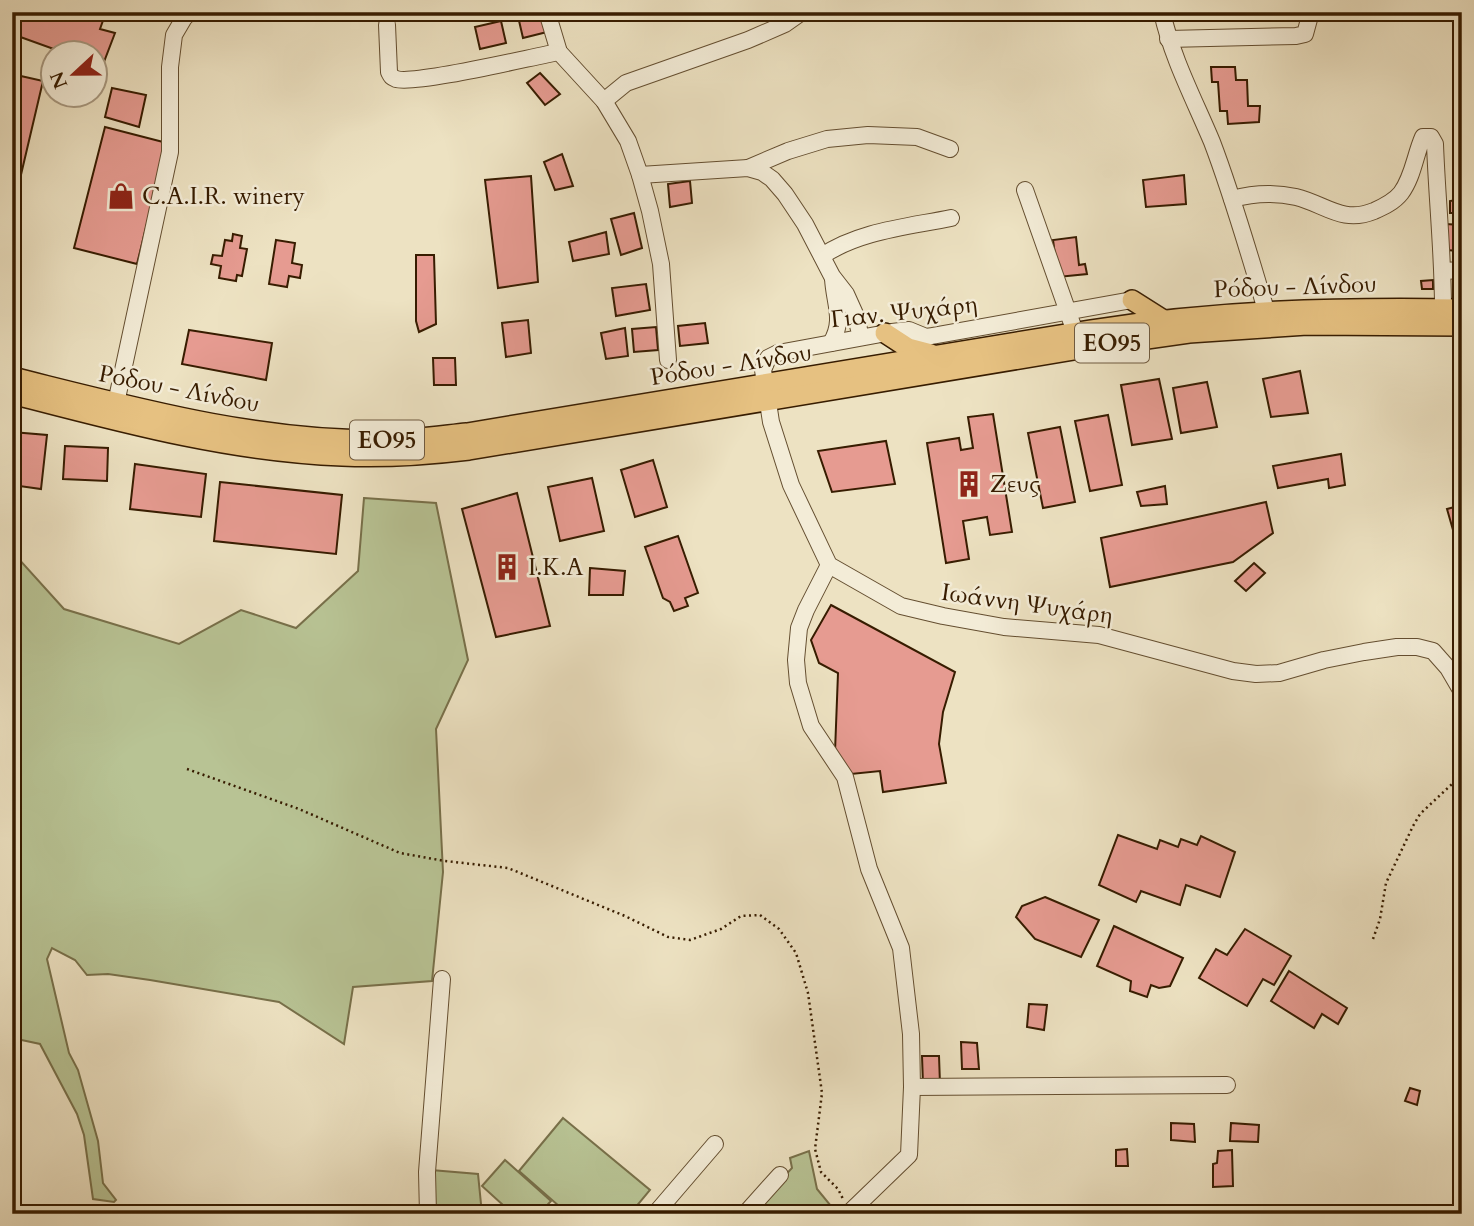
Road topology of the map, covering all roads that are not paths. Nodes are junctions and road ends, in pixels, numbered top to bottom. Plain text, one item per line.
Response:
1 (190, 12) edge
2 (547, 12) edge
3 (802, 12) edge
4 (1162, 12) edge
5 (1311, 12) edge
6 (387, 25) dead end
7 (1168, 39) junction
8 (559, 52) junction
9 (604, 101) junction
10 (950, 149) dead end
11 (748, 167) junction
12 (640, 175) junction
13 (1025, 190) dead end
14 (1232, 199) junction
15 (950, 218) dead end
16 (822, 256) junction
17 (1462, 270) edge
18 (1443, 271) junction
19 (832, 276) junction
20 (1132, 300) joint
21 (1452, 308) edge
22 (1266, 310) junction
23 (1068, 312) junction
24 (1162, 319) junction
25 (1462, 326) edge
26 (1075, 332) junction
27 (885, 333) junction
28 (861, 337) junction
29 (831, 343) junction
30 (939, 356) junction
31 (668, 360) dead end
32 (12, 377) edge
33 (765, 393) junction
34 (12, 394) edge
35 (116, 403) junction
36 (829, 565) junction
37 (1462, 692) edge
38 (442, 979) dead end
39 (1227, 1085) dead end
40 (912, 1087) junction
41 (715, 1144) dead end
42 (780, 1175) dead end
43 (849, 1213) edge
44 (428, 1214) edge
45 (655, 1214) edge
46 (745, 1214) edge

1 - 35 street
2 - 8 street
3 - 9 street
4 - 7 street
5 - 7 street
6 - 8 street
7 - 14 street
8 - 9 street
9 - 12 street
10 - 11 street
11 - 12 street
11 - 16 street
12 - 31 street
13 - 23 street
14 - 18 street
14 - 22 street
15 - 16 street
16 - 19 street
17 - 18 street
18 - 21 street
19 - 28 street
19 - 29 street
20 - 23 street, Γιαν. Ψυχάρη
20 - 24 main road
21 - 22 main road, Ρόδου - Λίνδου / ΕΟ95
22 - 24 main road, Ρόδου - Λίνδου / ΕΟ95
23 - 26 street
23 - 27 street, Γιαν. Ψυχάρη
24 - 26 main road, Ρόδου - Λίνδου / ΕΟ95
25 - 33 main road, Ρόδου - Λίνδου / ΕΟ95
26 - 30 main road, Ρόδου - Λίνδου / ΕΟ95
27 - 28 street, Γιαν. Ψυχάρη
27 - 30 main road
28 - 29 street, Γιαν. Ψυχάρη
29 - 33 street, Γιαν. Ψυχάρη
30 - 33 main road, Ρόδου - Λίνδου / ΕΟ95
32 - 35 main road, Ρόδου - Λίνδου / ΕΟ95
33 - 34 main road, Ρόδου - Λίνδου / ΕΟ95
33 - 35 main road, Ρόδου - Λίνδου / ΕΟ95
33 - 36 street
36 - 37 street, Ιωάννη Ψυχάρη
36 - 40 street
38 - 44 street
39 - 40 street
40 - 43 street
41 - 45 street
42 - 46 street

